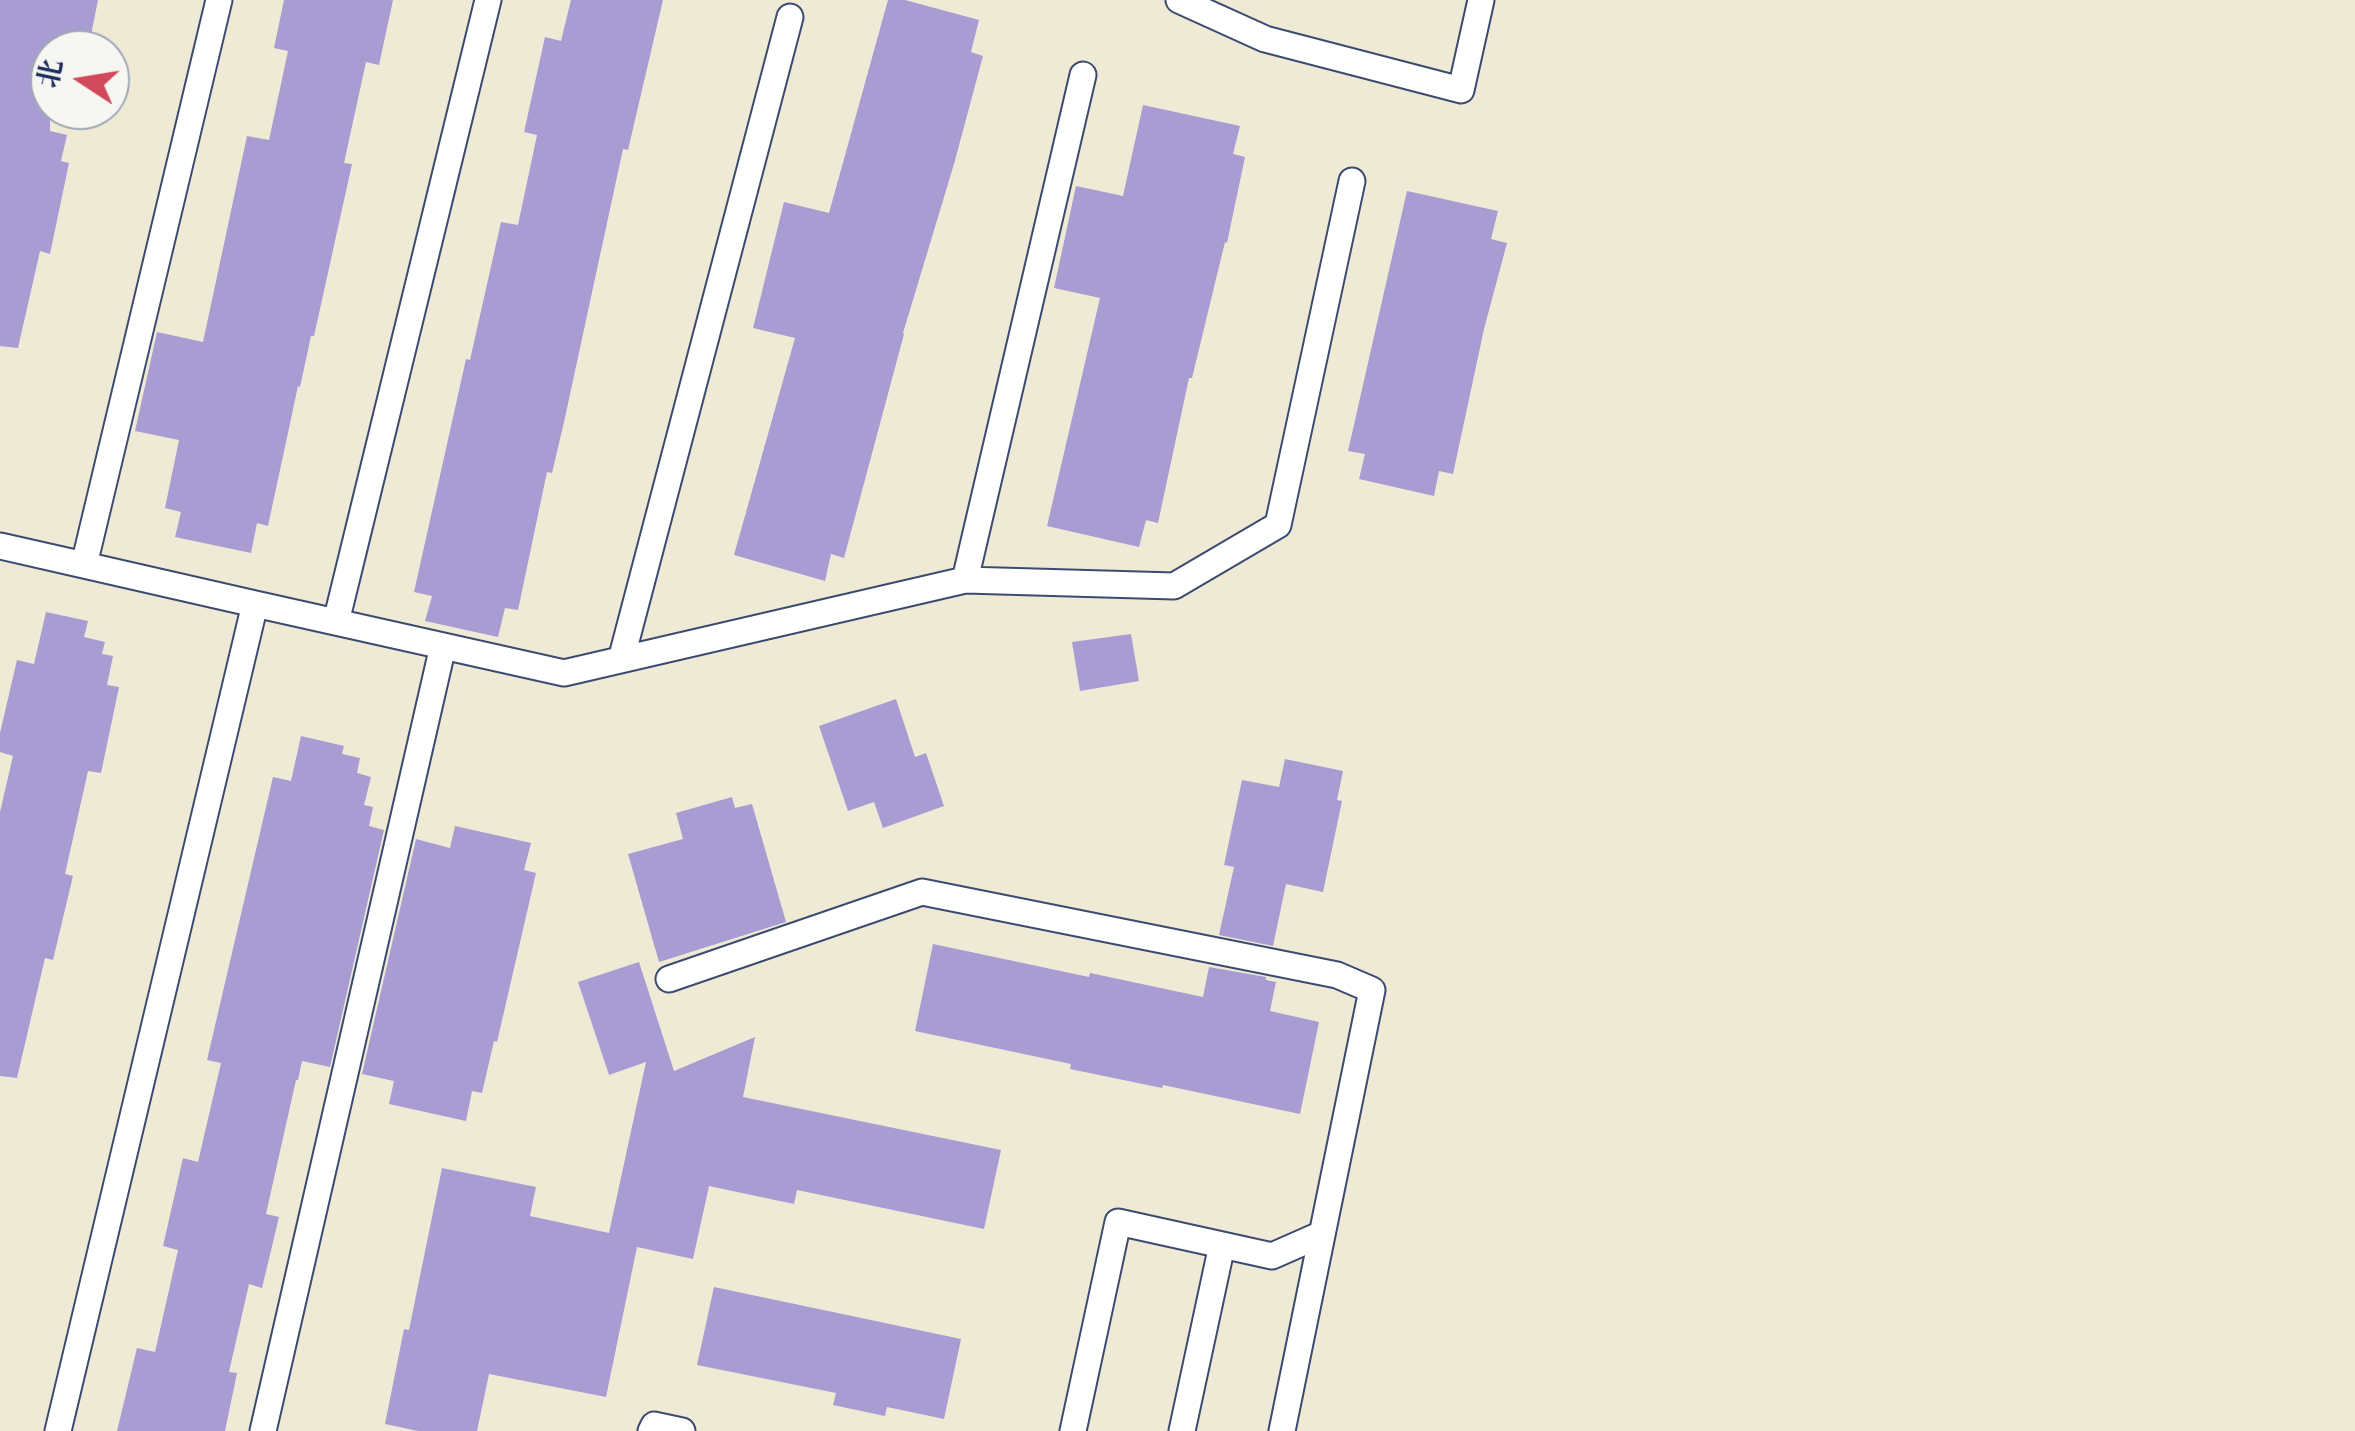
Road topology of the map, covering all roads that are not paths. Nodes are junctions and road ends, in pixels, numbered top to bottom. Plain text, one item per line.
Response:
1 (219, 0) edge
2 (488, 0) edge
3 (1179, 0) edge
4 (1480, 0) edge
5 (790, 17) dead end
6 (1082, 76) dead end
7 (1352, 181) dead end
8 (0, 546) edge
9 (84, 565) junction
10 (964, 580) junction
11 (255, 604) junction
12 (336, 622) junction
13 (443, 646) junction
14 (621, 660) junction
15 (669, 979) dead end
16 (1322, 1234) junction
17 (1222, 1245) junction
18 (58, 1431) edge
19 (263, 1431) edge
20 (651, 1431) edge
21 (682, 1431) edge
22 (1074, 1431) edge
23 (1182, 1431) edge
24 (1282, 1431) edge

1 - 9 lane
2 - 12 lane
3 - 4 lane
5 - 14 lane
6 - 10 lane
7 - 10 lane
8 - 9 lane
9 - 11 lane
10 - 14 lane
11 - 12 lane
11 - 18 lane
12 - 13 lane
13 - 14 lane
13 - 19 lane
15 - 16 lane
16 - 17 lane
16 - 24 lane
17 - 22 lane
17 - 23 lane
20 - 21 lane

